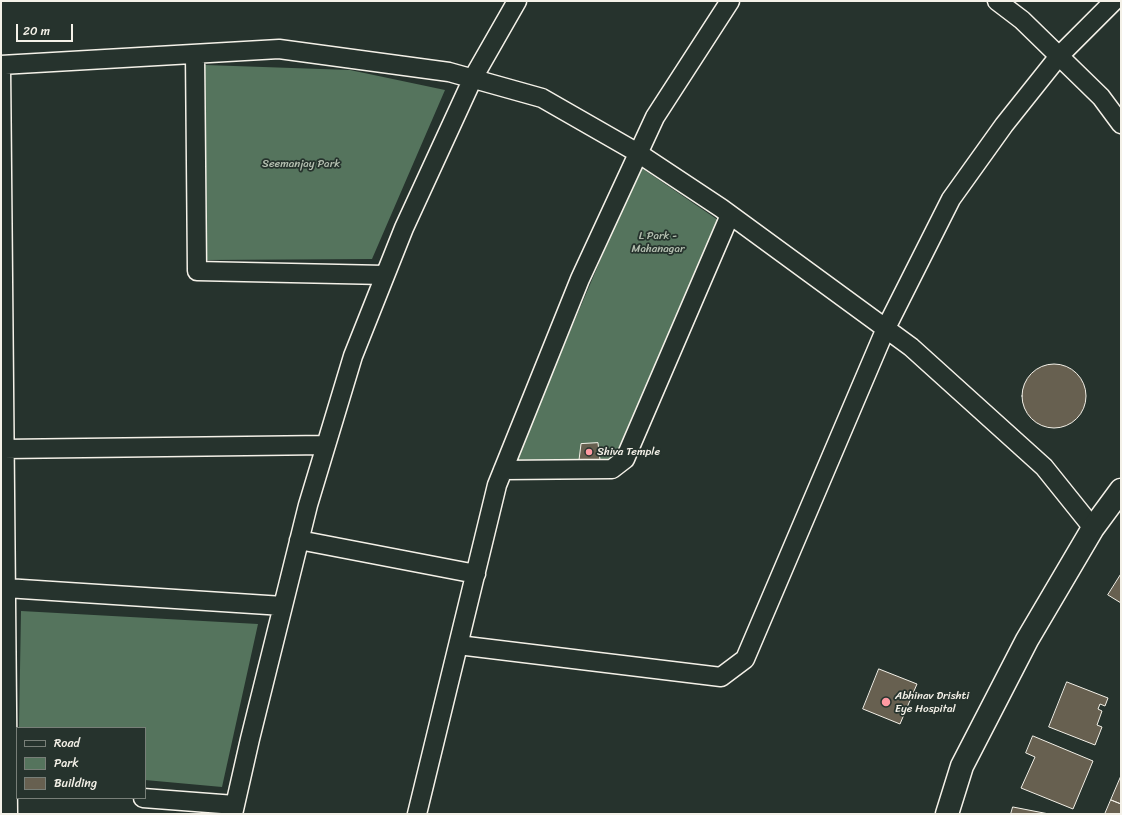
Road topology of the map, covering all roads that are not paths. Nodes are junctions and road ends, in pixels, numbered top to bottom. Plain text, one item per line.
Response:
1 (517, 1) edge
2 (730, 1) edge
3 (997, 1) edge
4 (1114, 1) edge
5 (195, 54) junction
6 (1059, 56) junction
7 (1, 65) edge
8 (473, 78) junction
9 (1121, 124) edge
10 (638, 153) junction
11 (730, 215) junction
12 (385, 275) junction
13 (886, 328) junction
14 (326, 445) junction
15 (4, 449) junction
16 (503, 470) junction
17 (1121, 490) edge
18 (1093, 528) junction
19 (299, 540) junction
20 (476, 574) junction
21 (6, 588) junction
22 (283, 606) junction
23 (458, 645) junction
24 (8, 788) edge
25 (146, 798) edge
26 (234, 809) edge
27 (8, 814) edge
28 (417, 814) edge
29 (946, 814) edge

1 - 8 street
2 - 10 street
3 - 6 street
4 - 6 street
5 - 7 street
5 - 8 street
5 - 12 street
6 - 9 street
6 - 13 street
7 - 15 street
8 - 10 street
8 - 12 street
10 - 11 street
10 - 16 street
11 - 13 street
11 - 16 street
12 - 14 street
13 - 18 street
13 - 23 street
14 - 15 street
14 - 19 street
15 - 21 street
16 - 20 street
17 - 18 street
18 - 29 street
19 - 20 street
19 - 22 street
20 - 23 street
21 - 22 street
21 - 24 street
22 - 26 street
23 - 28 street
24 - 27 street
25 - 26 street

